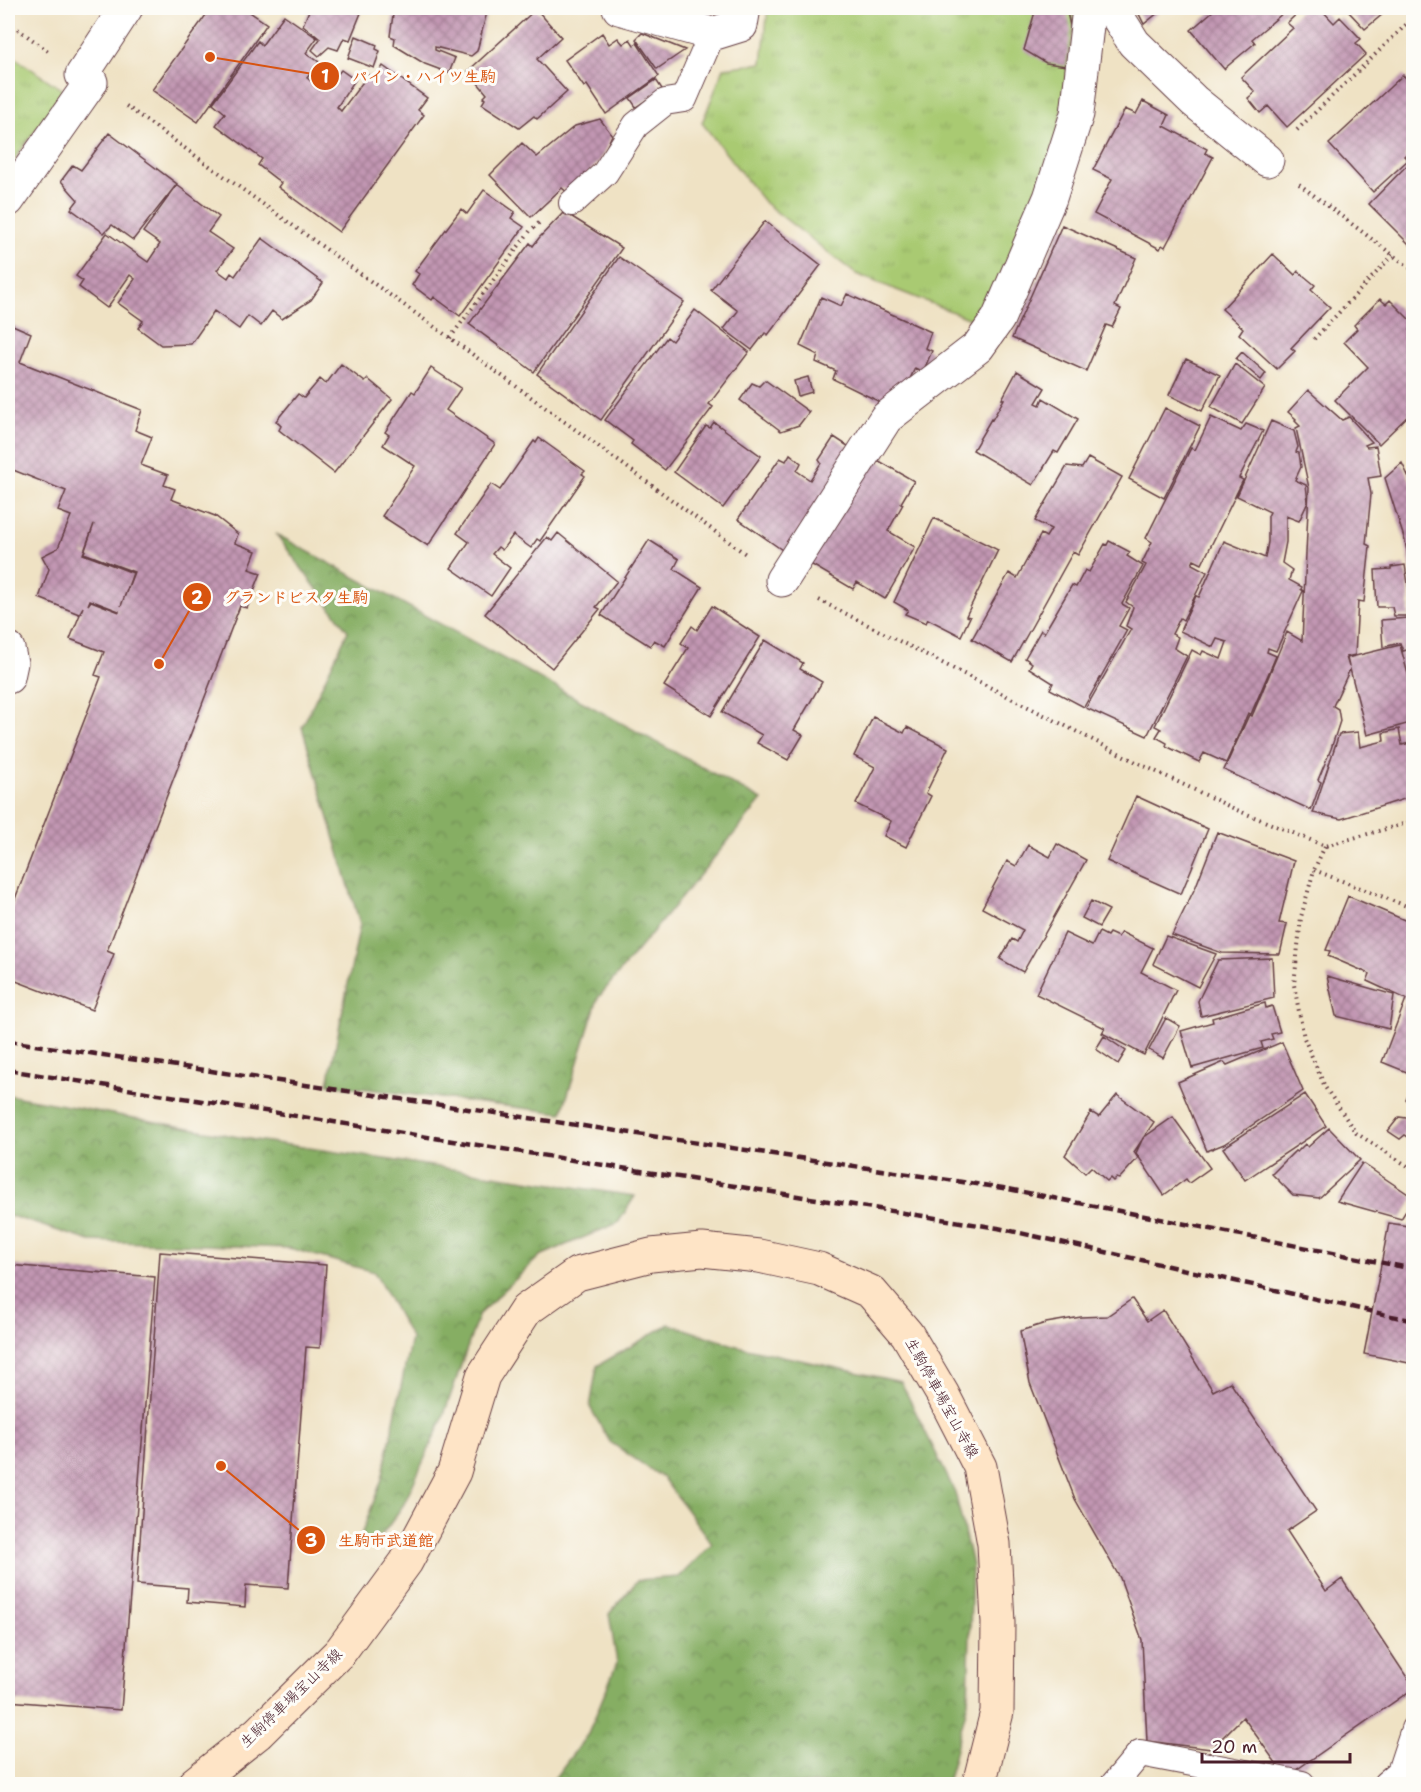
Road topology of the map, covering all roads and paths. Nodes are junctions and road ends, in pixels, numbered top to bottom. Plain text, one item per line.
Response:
1 (126, 8) edge
2 (619, 8) edge
3 (744, 8) edge
4 (1089, 8) edge
5 (1112, 8) edge
6 (1413, 17) edge
7 (8, 22) edge
8 (712, 34) junction
9 (86, 78) junction
10 (1267, 160) junction
11 (8, 200) edge
12 (572, 203) joint
13 (1393, 255) junction
14 (1413, 271) edge
15 (450, 338) junction
16 (1314, 339) dead end
17 (782, 580) junction
18 (8, 649) edge
19 (8, 677) edge
20 (1413, 821) edge
21 (1325, 846) junction
22 (1315, 868) junction
23 (1413, 909) edge
24 (1413, 1170) edge
25 (1413, 1729) edge
26 (194, 1785) edge
27 (979, 1785) edge
28 (1114, 1785) edge
29 (1302, 1785) edge
30 (1386, 1785) edge

1 - 9 street
2 - 8 street
3 - 8 street
4 - 17 street
5 - 10 street
6 - 10 path
7 - 9 path
8 - 12 lane
9 - 11 street
9 - 15 path
10 - 13 path
12 - 15 path
13 - 14 path
13 - 16 path
15 - 17 path
17 - 21 path
18 - 19 street
20 - 21 path
21 - 22 path
22 - 23 path
22 - 24 path
25 - 30 lane
26 - 27 main road, 生駒停車場宝山寺線
28 - 29 lane

